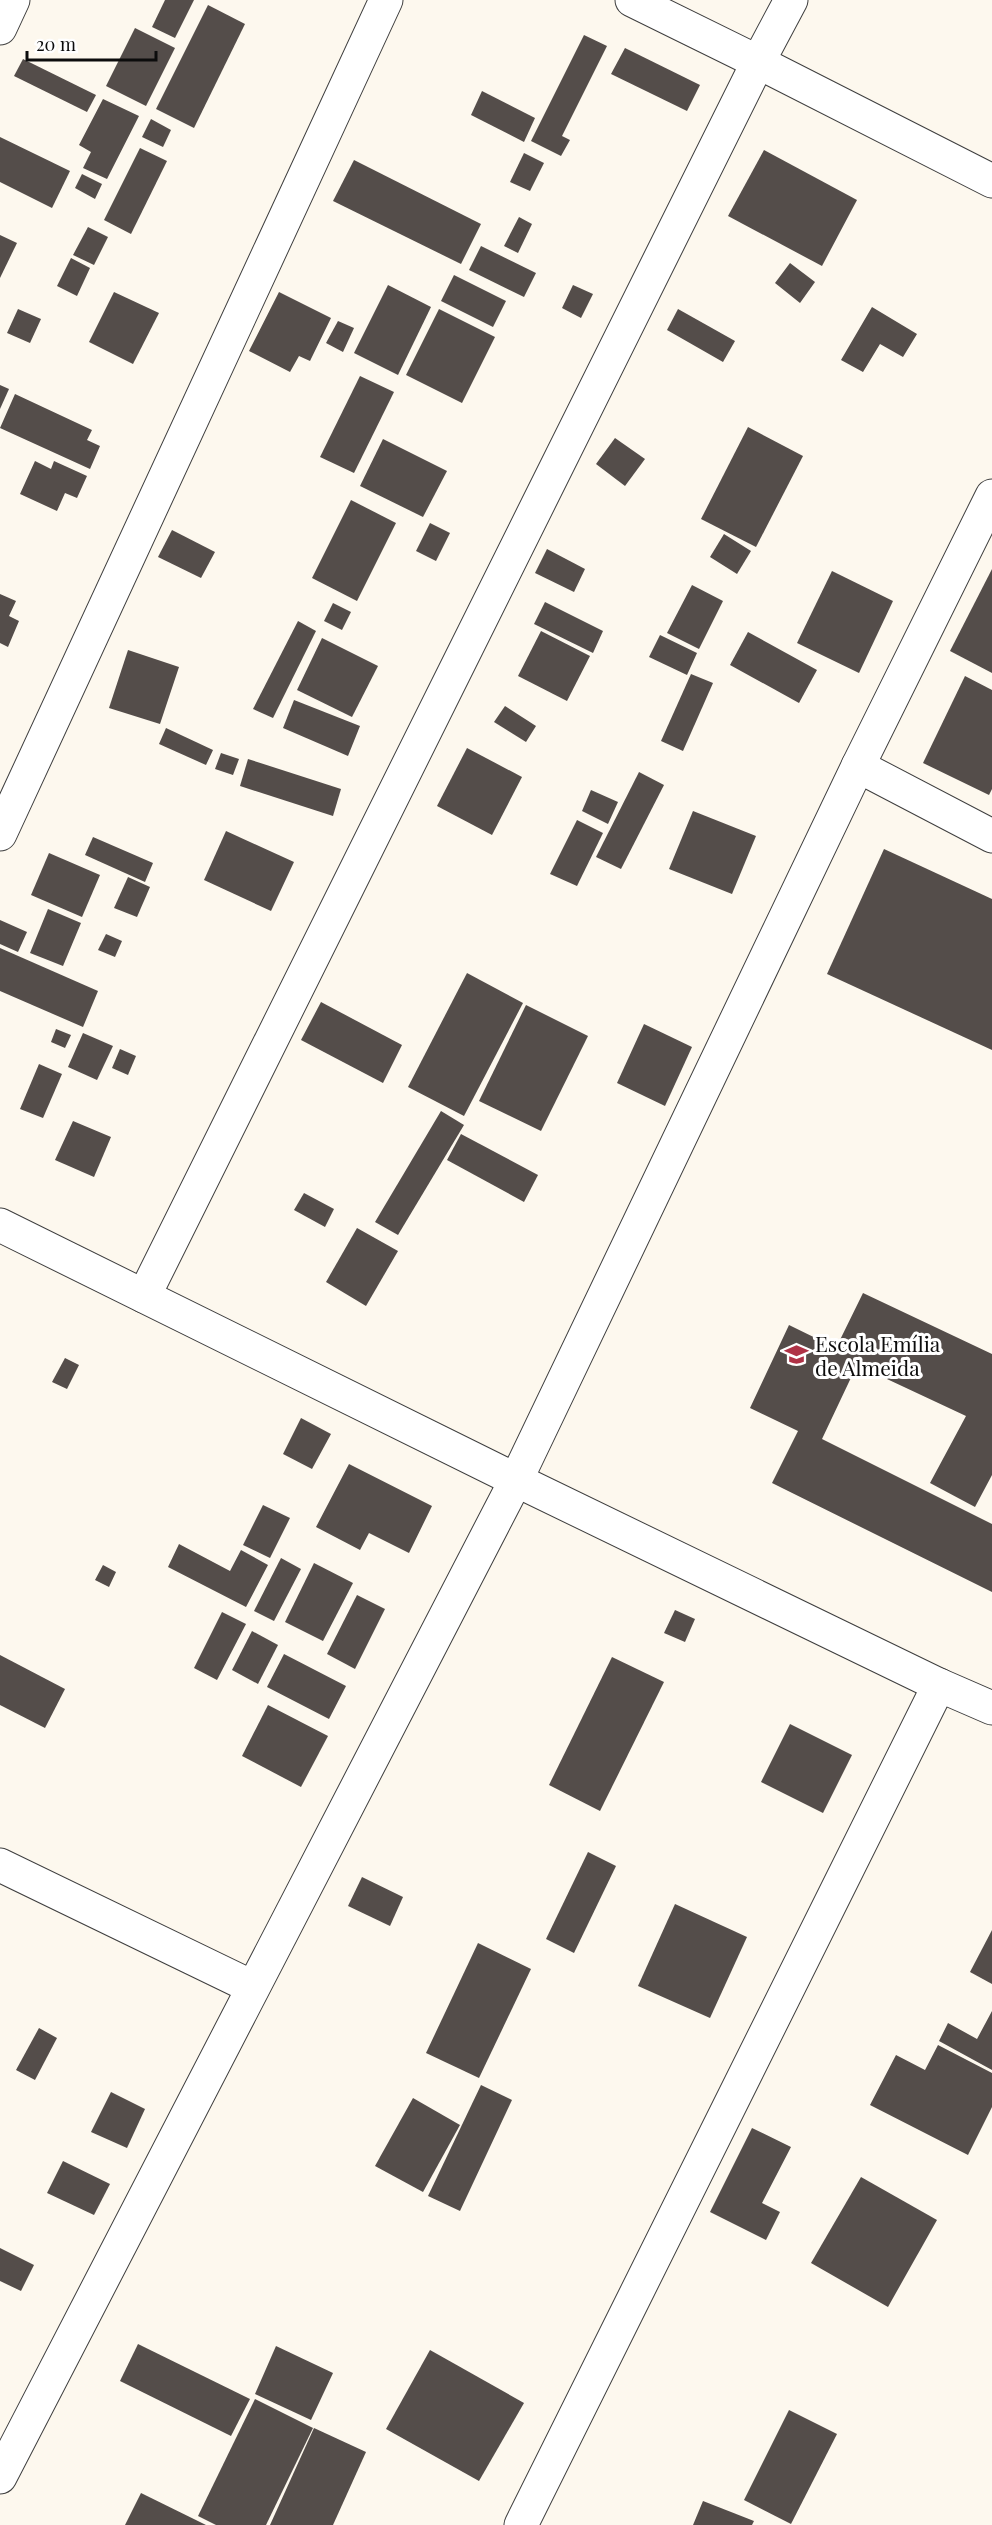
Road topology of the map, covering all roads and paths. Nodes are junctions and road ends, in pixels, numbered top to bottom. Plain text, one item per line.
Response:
1 (13, 0) edge
2 (386, 0) edge
3 (632, 0) edge
4 (791, 0) edge
5 (0, 28) edge
6 (759, 62) junction
7 (992, 181) edge
8 (992, 496) edge
9 (858, 766) junction
10 (0, 834) edge
11 (992, 836) edge
12 (0, 1225) edge
13 (144, 1296) junction
14 (516, 1480) junction
15 (939, 1685) junction
16 (992, 1708) edge
17 (0, 1865) edge
18 (252, 1987) junction
19 (0, 2477) edge
20 (521, 2525) edge

1 - 5 street
2 - 10 street
3 - 6 street
4 - 6 street
6 - 7 street
6 - 13 street
8 - 9 street
9 - 11 street
9 - 14 street
12 - 13 street
13 - 14 street
14 - 15 street
14 - 18 street
15 - 16 street
15 - 20 street
17 - 18 street
18 - 19 street

